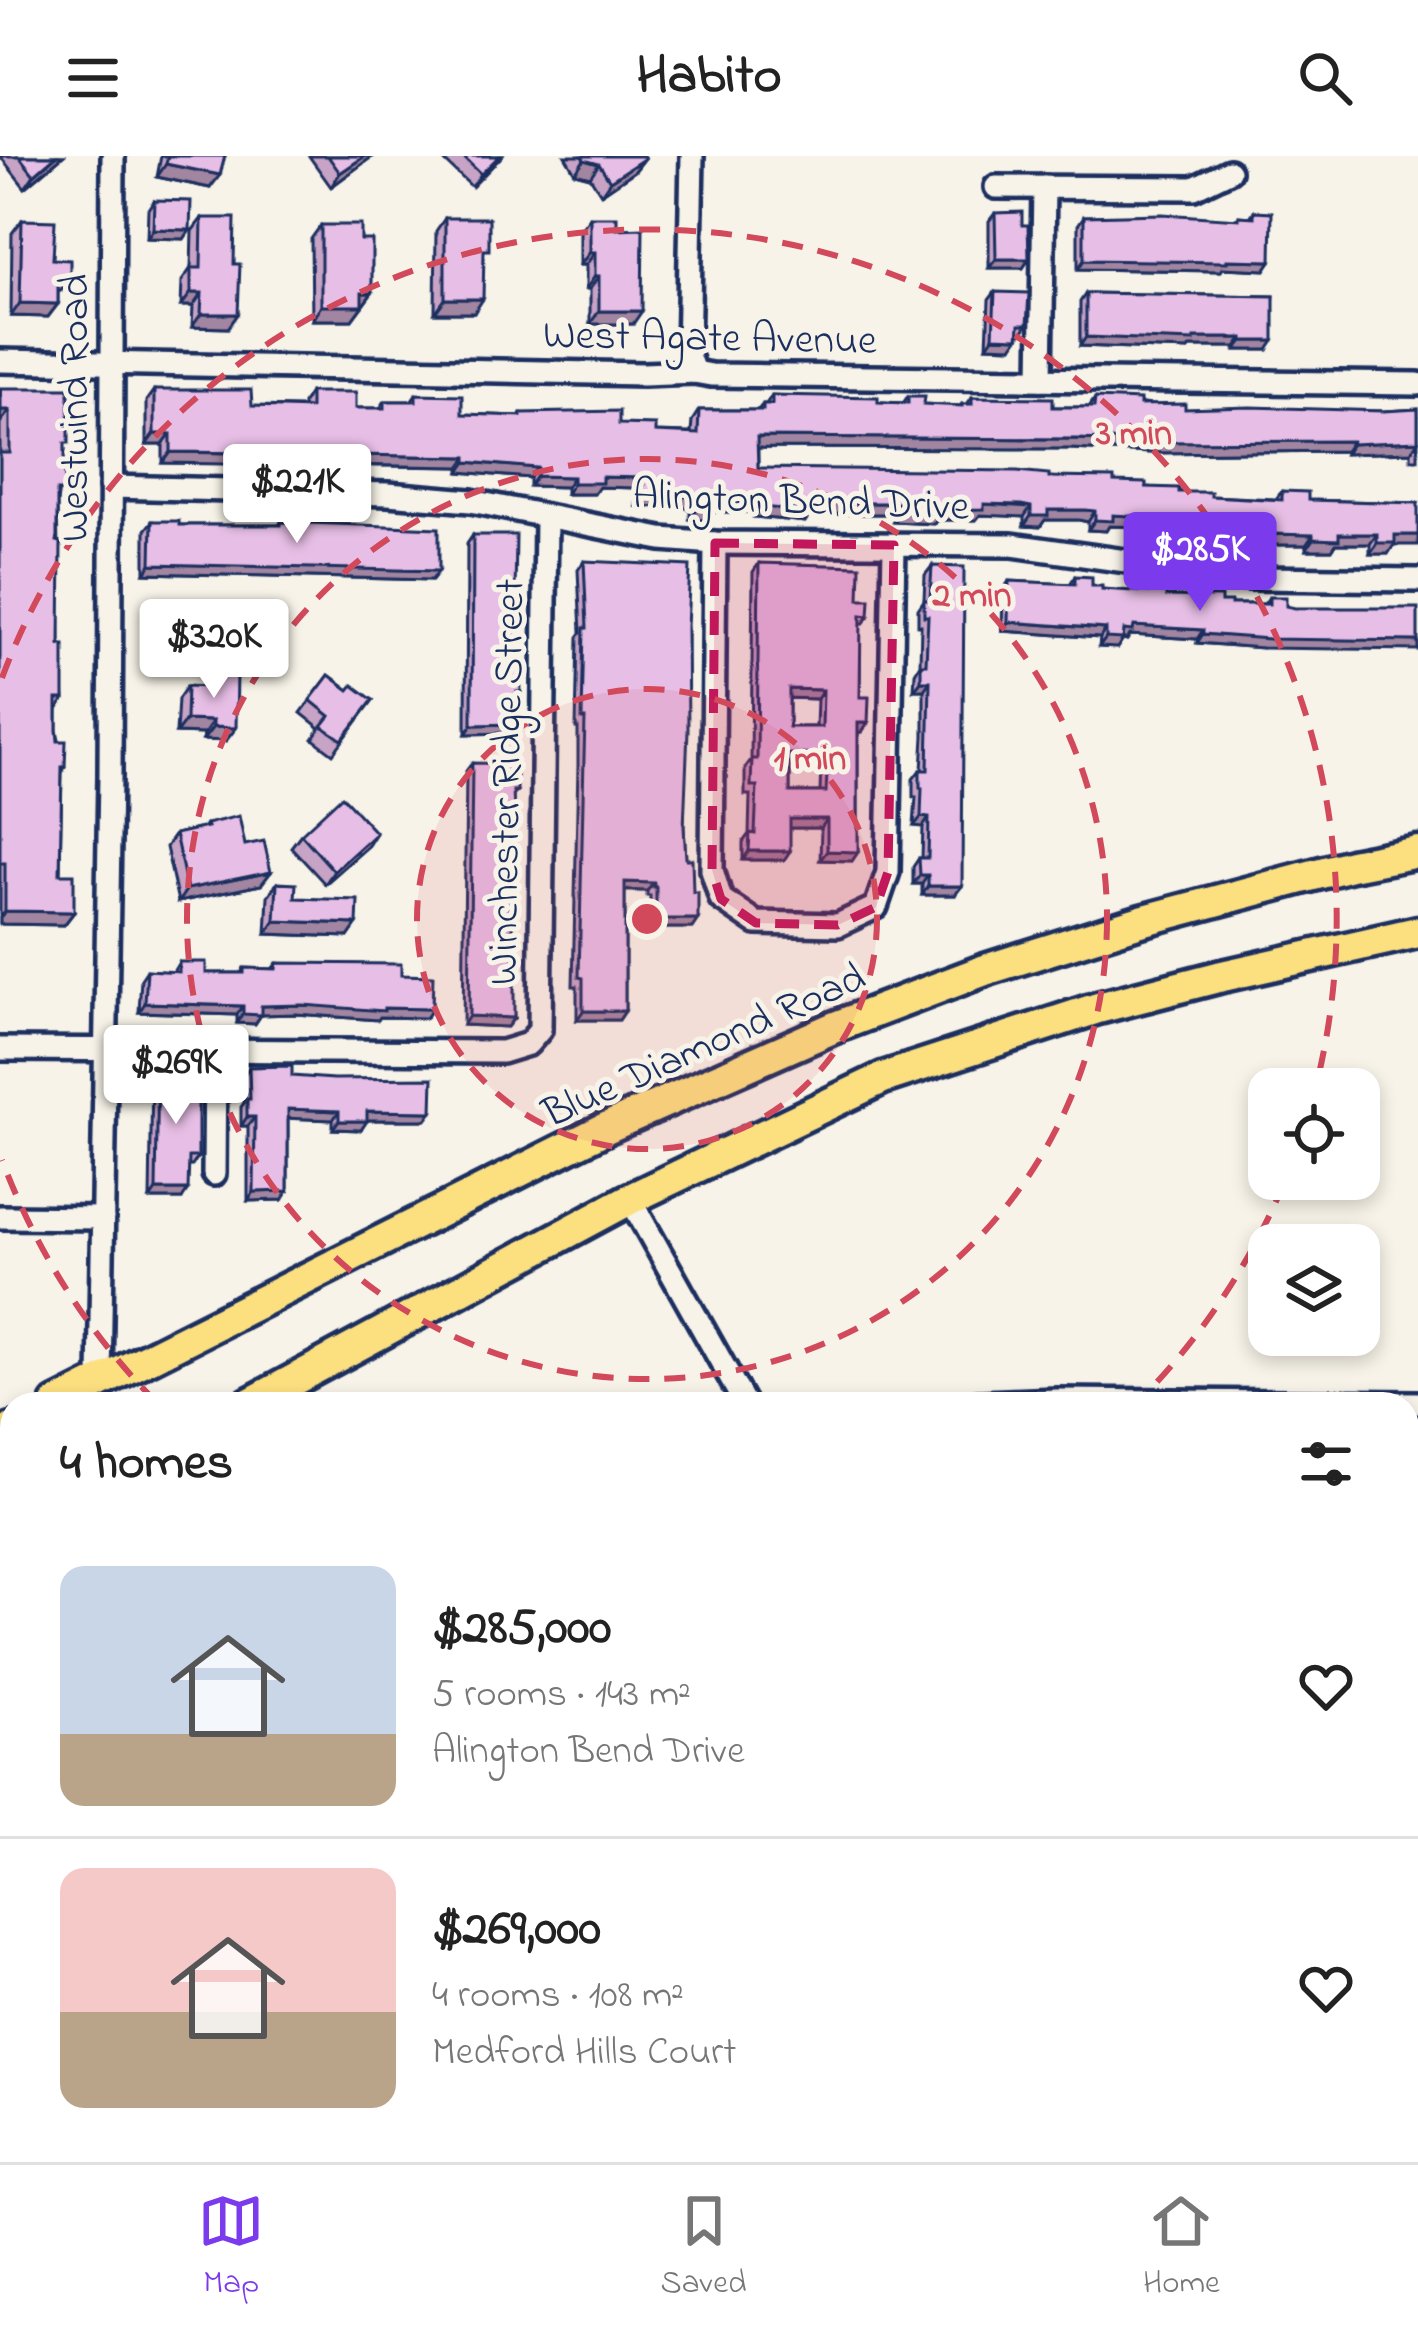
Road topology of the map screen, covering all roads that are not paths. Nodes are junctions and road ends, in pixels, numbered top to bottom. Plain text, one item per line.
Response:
1 (113, 156) edge
2 (692, 156) edge
3 (1228, 171) dead end
4 (996, 187) dead end
5 (1044, 187) junction
6 (0, 361) edge
7 (110, 364) junction
8 (694, 371) junction
9 (1041, 379) junction
10 (1418, 384) edge
11 (110, 487) junction
12 (546, 517) junction
13 (715, 543) junction
14 (894, 545) junction
15 (1418, 580) edge
16 (1418, 852) edge
17 (1418, 932) edge
18 (0, 1049) edge
19 (107, 1050) junction
20 (215, 1050) junction
21 (214, 1174) dead end
22 (630, 1199) junction
23 (0, 1216) edge
24 (104, 1218) junction
25 (100, 1380) junction
26 (78, 1392) edge
27 (271, 1392) edge
28 (738, 1392) edge

1 - 7 street, Westwind Road
2 - 8 street
3 - 5 street
4 - 5 street
5 - 9 street
6 - 7 street, West Agate Avenue
7 - 8 street, West Agate Avenue
7 - 11 street, Westwind Road
8 - 9 street, West Agate Avenue
9 - 10 street, West Agate Avenue
11 - 12 street, Alington Bend Drive
11 - 19 street, Westwind Road
12 - 13 street, Alington Bend Drive
12 - 20 street, Winchester Ridge Street
13 - 14 street, Alington Bend Drive
13 - 14 street
14 - 15 street, Alington Bend Drive
16 - 25 highway, Blue Diamond Road
17 - 22 highway
18 - 19 street
19 - 20 street
19 - 24 street, Westwind Road
20 - 21 street
22 - 27 highway
22 - 28 street
23 - 24 street
24 - 25 street, Westwind Road
25 - 26 highway, Blue Diamond Road

